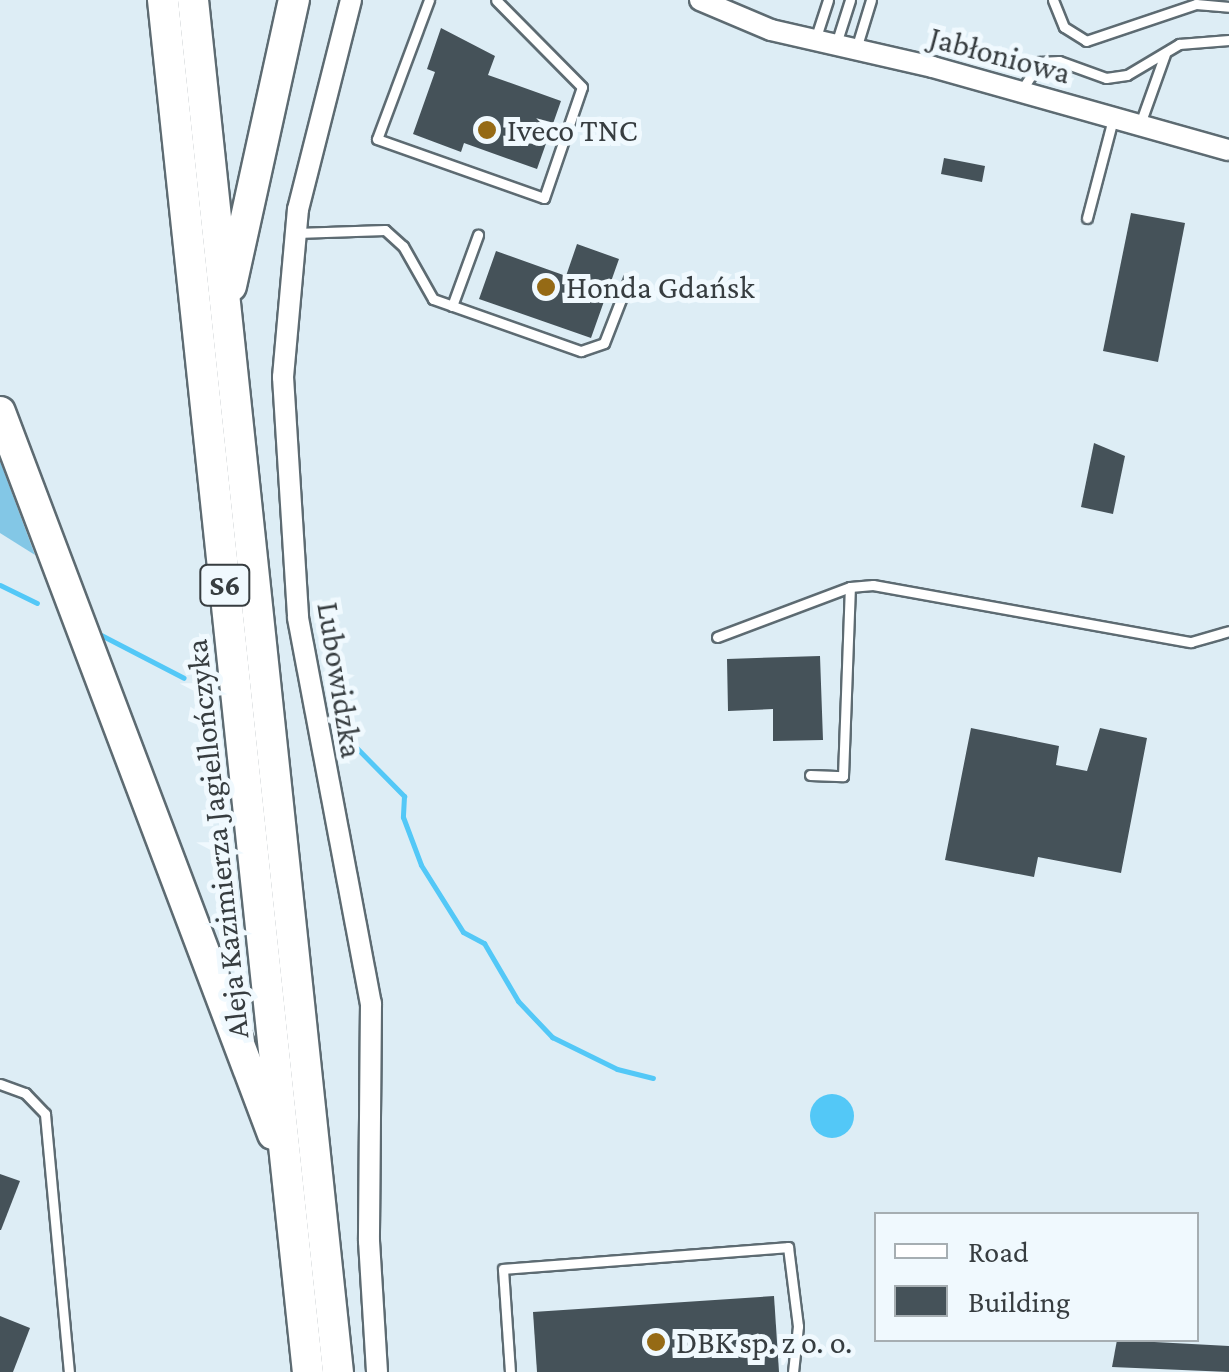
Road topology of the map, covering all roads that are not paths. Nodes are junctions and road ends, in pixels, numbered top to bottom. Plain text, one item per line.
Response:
1 (163, 0) edge
2 (193, 0) edge
3 (294, 0) edge
4 (351, 0) edge
5 (428, 0) edge
6 (496, 0) edge
7 (700, 0) edge
8 (828, 0) edge
9 (850, 0) edge
10 (871, 0) edge
11 (1053, 0) edge
12 (1229, 7) edge
13 (1229, 40) edge
14 (836, 44) junction
15 (1165, 54) junction
16 (1021, 91) junction
17 (1114, 117) junction
18 (1140, 124) junction
19 (1229, 150) edge
20 (210, 157) junction
21 (179, 160) junction
22 (200, 210) junction
23 (1087, 218) dead end
24 (295, 232) junction
25 (478, 235) dead end
26 (221, 259) junction
27 (190, 262) junction
28 (628, 279) dead end
29 (226, 304) junction
30 (452, 306) junction
31 (0, 412) edge
32 (850, 587) junction
33 (1229, 630) edge
34 (717, 637) dead end
35 (810, 775) dead end
36 (0, 1084) edge
37 (288, 1170) junction
38 (69, 1372) edge
39 (308, 1372) edge
40 (338, 1372) edge
41 (377, 1372) edge
42 (510, 1372) edge
43 (793, 1372) edge

1 - 21 highway, Aleja Kazimierza Jagiellończyka / S6
2 - 20 highway, Aleja Kazimierza Jagiellończyka / S6
3 - 29 highway
4 - 24 street, Lubowidzka
5 - 6 lane
7 - 14 street, Jabłoniowa
8 - 14 lane
9 - 14 lane
10 - 14 lane
11 - 12 lane
13 - 15 lane
14 - 16 street, Jabłoniowa
15 - 16 lane
15 - 18 lane
16 - 17 street, Jabłoniowa
17 - 18 street, Jabłoniowa
17 - 23 lane
18 - 19 street, Jabłoniowa
20 - 22 lane
20 - 26 highway, Aleja Kazimierza Jagiellończyka / S6
21 - 22 lane
21 - 27 highway, Aleja Kazimierza Jagiellończyka / S6
22 - 26 lane
22 - 27 lane
24 - 30 lane
24 - 41 street, Lubowidzka
25 - 30 lane
26 - 29 highway, Aleja Kazimierza Jagiellończyka / S6
27 - 37 highway, Aleja Kazimierza Jagiellończyka / S6
28 - 30 lane
29 - 40 highway, Aleja Kazimierza Jagiellończyka / S6
31 - 37 highway
32 - 33 lane
32 - 34 lane
32 - 35 lane
36 - 38 lane
37 - 39 highway, Aleja Kazimierza Jagiellończyka / S6
42 - 43 lane

